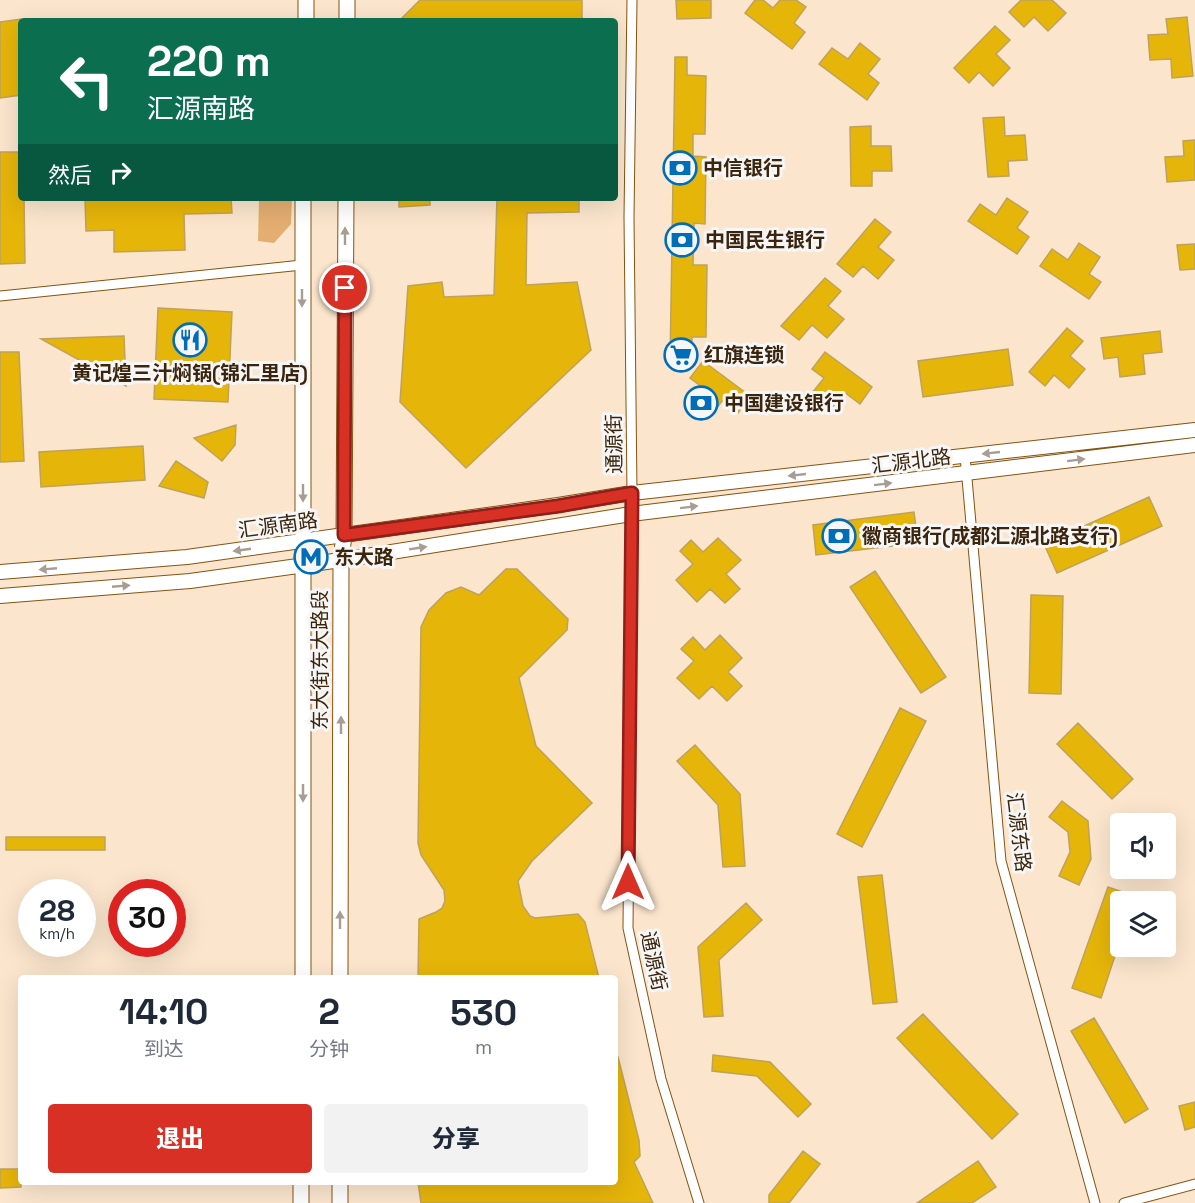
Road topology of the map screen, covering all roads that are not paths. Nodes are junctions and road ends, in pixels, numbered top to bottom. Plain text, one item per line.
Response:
1 (306, 0) edge
2 (347, 0) edge
3 (632, 0) edge
4 (306, 18) edge
5 (347, 18) edge
6 (303, 201) edge
7 (346, 201) edge
8 (302, 265) junction
9 (0, 296) edge
10 (1195, 430) edge
11 (1195, 445) edge
12 (965, 456) junction
13 (967, 474) junction
14 (632, 493) junction
15 (631, 514) junction
16 (344, 535) junction
17 (303, 541) junction
18 (341, 560) junction
19 (303, 565) junction
20 (0, 572) edge
21 (0, 596) edge
22 (303, 975) edge
23 (340, 975) edge
24 (1195, 1184) edge
25 (301, 1185) edge
26 (340, 1185) edge
27 (301, 1203) edge
28 (339, 1203) edge
29 (699, 1203) edge
30 (1095, 1203) edge
31 (1124, 1203) edge

1 - 4 main road
2 - 5 main road
3 - 14 street, 通源街
6 - 8 main road, 东大街东大路段
16 -> 7 main road, 东大街东大路段
8 - 9 street
8 -> 17 main road, 东大街东大路段
10 -> 12 street, 汇源北路
13 -> 11 street, 汇源北路
12 - 13 street, 汇源东路
12 -> 14 street, 汇源北路
15 -> 13 street, 汇源北路
13 - 30 street, 汇源东路
14 - 15 street, 通源街
14 - 16 street, 汇源南路
18 -> 15 street
15 - 29 street, 通源街
16 - 17 street, 汇源南路
16 - 18 main road, 东大街东大路段
17 - 19 main road, 东大街东大路段
17 -> 20 street, 汇源南路
18 - 19 street
23 -> 18 main road, 东大街东大路段
21 -> 19 street
19 -> 22 main road, 东大街东大路段
24 - 31 street
25 - 27 main road
26 - 28 main road

